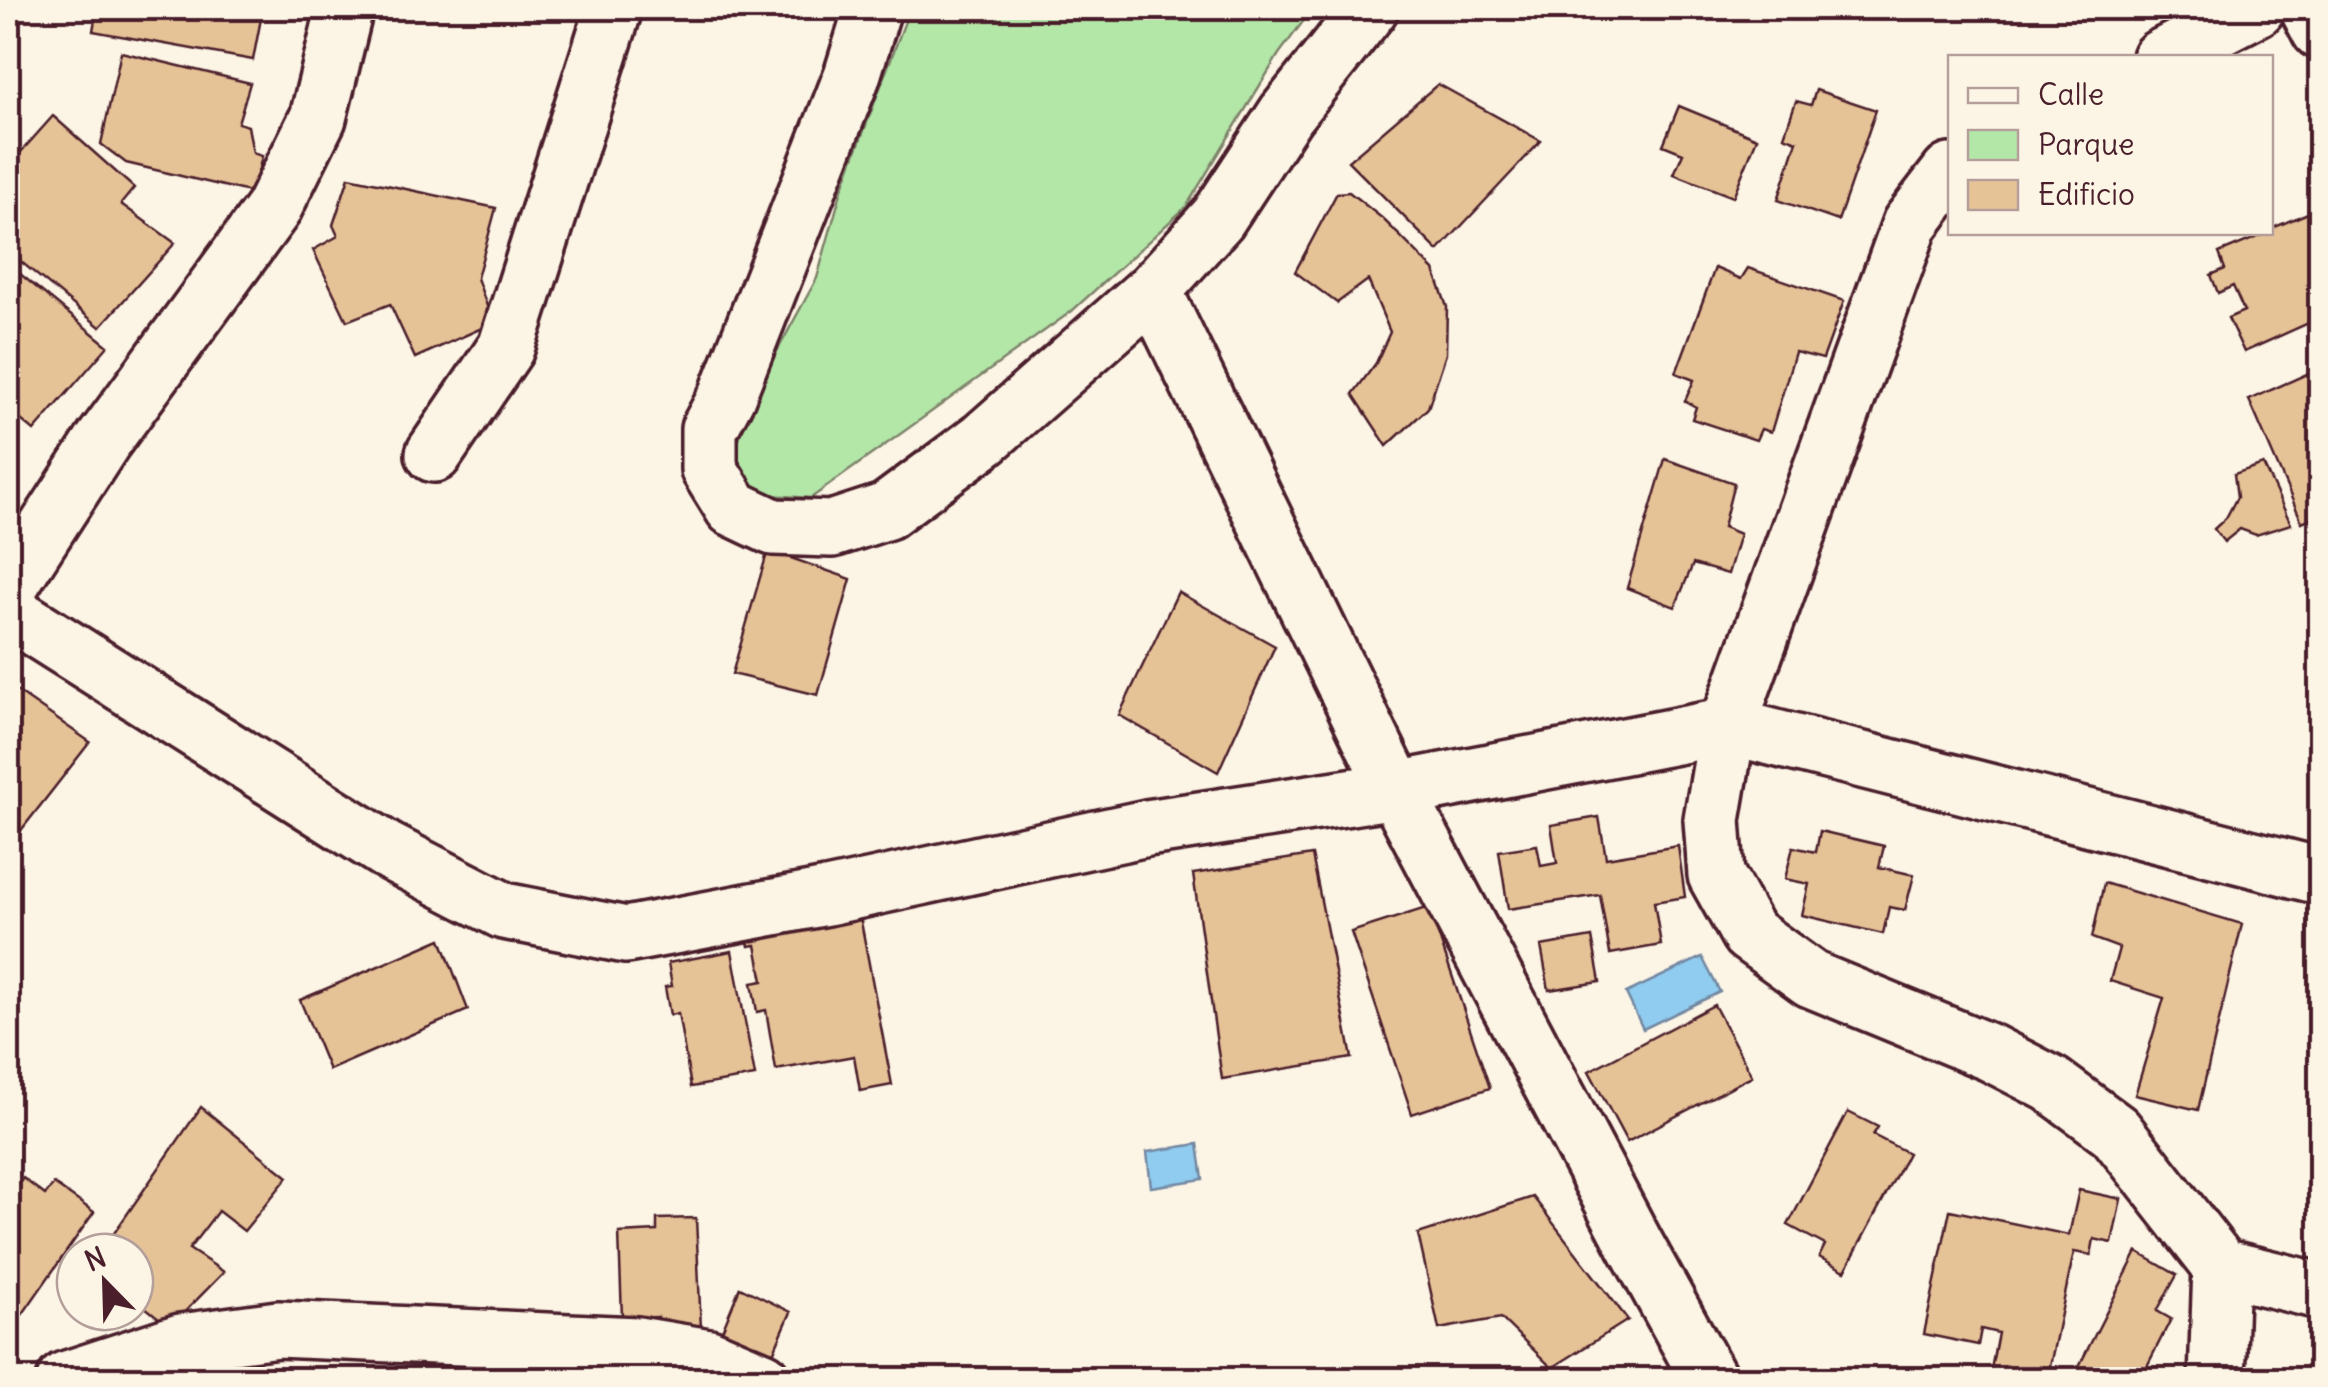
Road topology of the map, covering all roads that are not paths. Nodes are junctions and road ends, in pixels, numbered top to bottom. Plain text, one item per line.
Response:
1 (345, 8) edge
2 (614, 8) edge
3 (873, 8) edge
4 (1370, 8) edge
5 (2257, 8) edge
6 (2308, 8) edge
7 (2320, 32) edge
8 (2166, 55) edge
9 (1948, 175) edge
10 (1153, 290) junction
11 (434, 454) dead end
12 (8, 588) edge
13 (8, 611) edge
14 (1728, 726) junction
15 (1396, 790) junction
16 (2320, 876) edge
17 (2221, 1267) junction
18 (2320, 1291) edge
19 (65, 1380) edge
20 (763, 1380) edge
21 (1710, 1380) edge
22 (2217, 1380) edge

1 - 12 street
2 - 11 street
3 - 10 street
4 - 10 street
5 - 8 street
6 - 7 street
9 - 14 street
10 - 15 street
13 - 15 street
14 - 15 street
14 - 16 street
14 - 17 street
15 - 21 street
17 - 18 street
17 - 22 street
19 - 20 street

